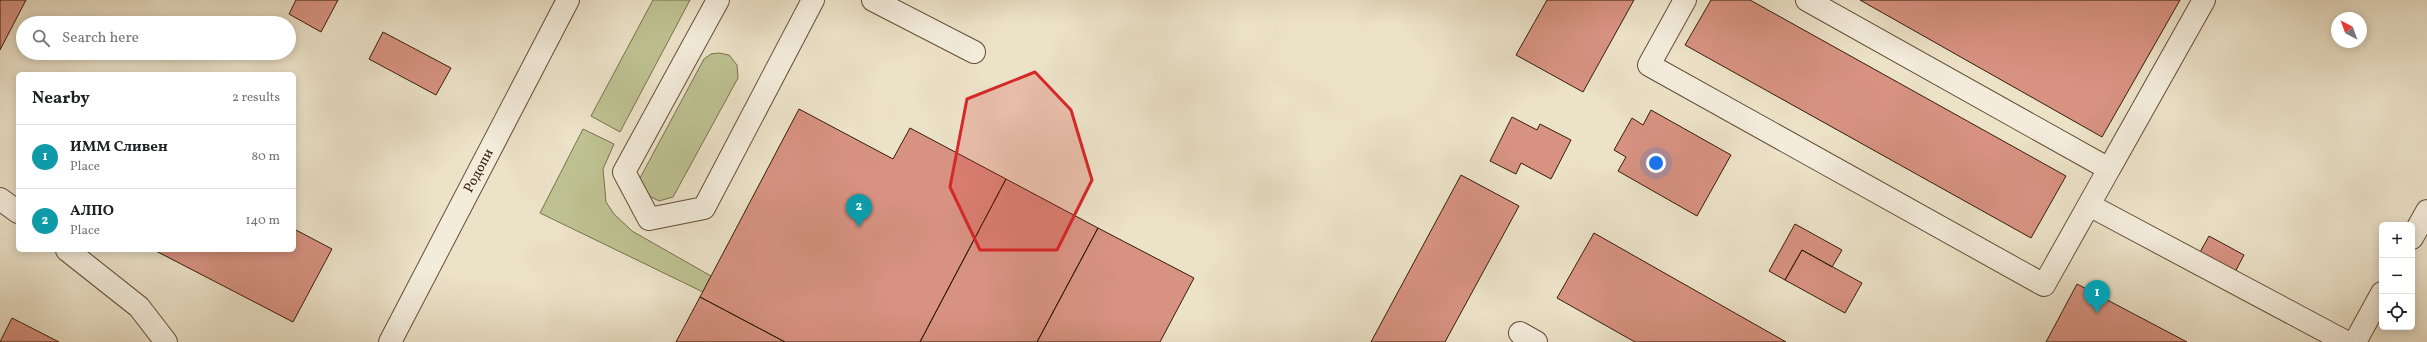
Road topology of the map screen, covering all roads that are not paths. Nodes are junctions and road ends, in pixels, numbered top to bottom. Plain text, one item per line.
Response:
1 (568, 0) edge
2 (718, 0) edge
3 (813, 0) edge
4 (873, 0) edge
5 (1685, 0) edge
6 (1807, 0) edge
7 (2204, 0) edge
8 (974, 52) dead end
9 (2109, 169) junction
10 (0, 199) edge
11 (2089, 205) junction
12 (16, 211) edge
13 (2427, 211) edge
14 (2415, 233) edge
15 (70, 252) edge
16 (2381, 294) edge
17 (166, 342) edge
18 (390, 342) edge
19 (2346, 342) edge
20 (2355, 342) edge

1 - 18 street, Родопи
2 - 3 street
4 - 8 street
5 - 11 street
6 - 9 street
7 - 9 street
9 - 11 street
10 - 12 street
11 - 19 street
13 - 14 street
15 - 17 street
16 - 20 street

